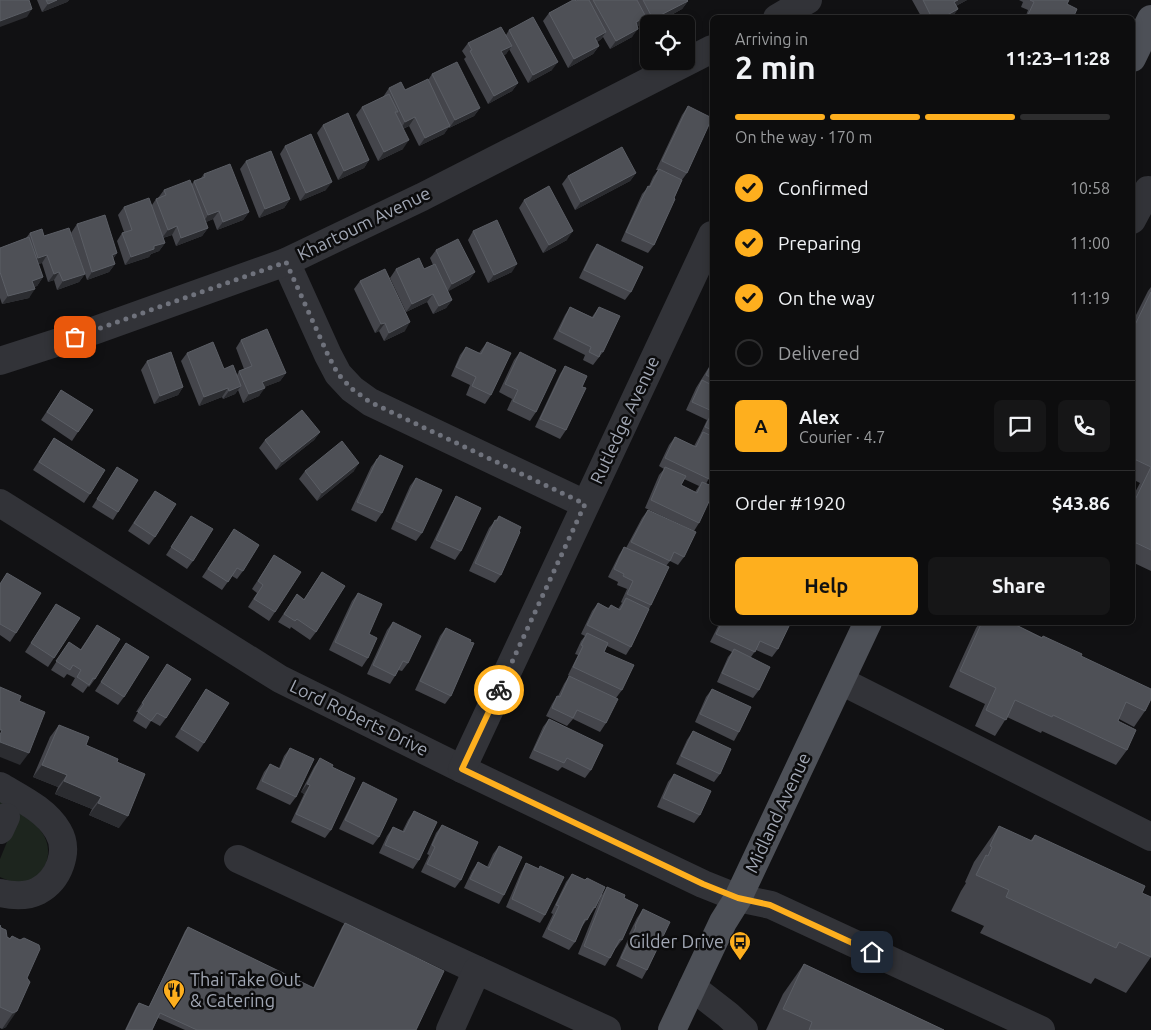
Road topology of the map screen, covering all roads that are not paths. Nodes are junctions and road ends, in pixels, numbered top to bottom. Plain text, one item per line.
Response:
1 (808, 0) edge
2 (782, 15) edge
3 (1151, 19) edge
4 (710, 50) edge
5 (1135, 52) edge
6 (1144, 188) edge
7 (1135, 212) edge
8 (710, 239) edge
9 (286, 262) junction
10 (0, 361) edge
11 (0, 503) edge
12 (585, 504) junction
13 (867, 625) edge
14 (841, 681) junction
15 (462, 769) junction
16 (0, 786) edge
17 (1151, 837) edge
18 (238, 859) dead end
19 (0, 893) edge
20 (738, 898) junction
21 (477, 970) junction
22 (692, 987) junction
23 (1003, 1022) edge
24 (596, 1028) edge
25 (450, 1030) edge
26 (672, 1030) edge
27 (744, 1030) edge
28 (1041, 1030) edge

1 - 2 street
3 - 5 main road
4 - 9 street, Khartoum Avenue
6 - 7 street
8 - 12 street, Rutledge Avenue
9 - 10 street, Khartoum Avenue
9 - 12 street
11 - 15 street, Lord Roberts Drive
12 - 15 street, Rutledge Avenue
13 - 14 main road, Midland Avenue
14 - 17 street
14 - 20 main road, Midland Avenue
15 - 20 street, Lord Roberts Drive
16 - 19 street
18 - 21 street
20 - 22 main road, Midland Avenue
20 - 23 street
21 - 24 street
21 - 25 street
22 - 26 main road, Midland Avenue
22 - 27 street
23 - 28 street

